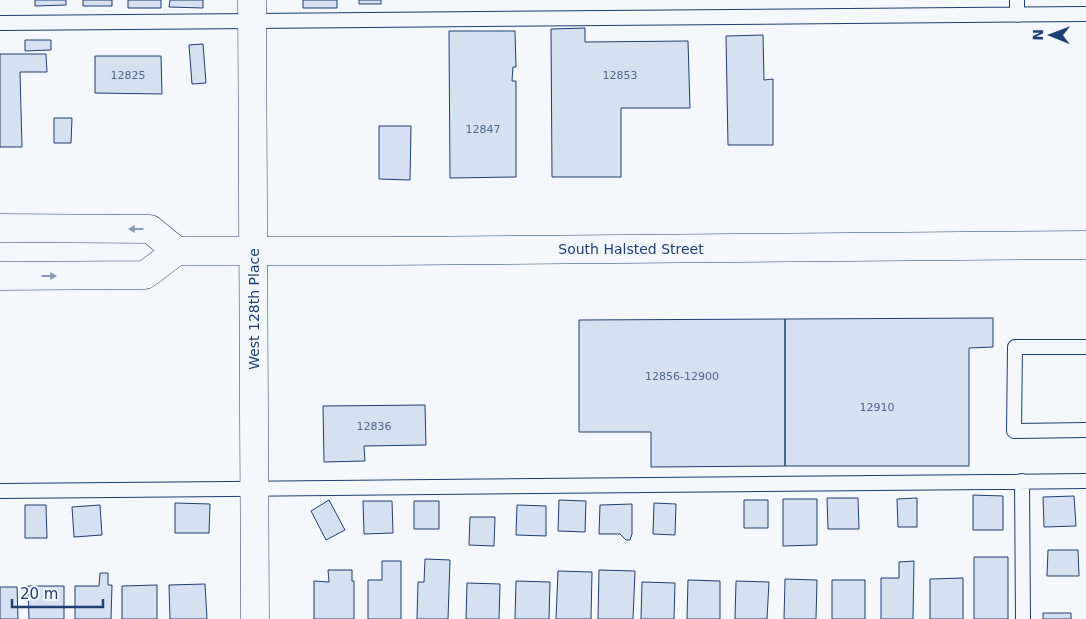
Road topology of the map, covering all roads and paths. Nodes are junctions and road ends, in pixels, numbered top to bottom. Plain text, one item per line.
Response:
1 (1017, 0) edge
2 (252, 10) edge
3 (1086, 14) edge
4 (1018, 15) junction
5 (0, 23) edge
6 (0, 228) edge
7 (1086, 245) edge
8 (177, 251) junction
9 (253, 252) junction
10 (0, 276) edge
11 (1086, 347) edge
12 (1086, 430) edge
13 (1022, 481) junction
14 (1086, 481) edge
15 (254, 488) junction
16 (0, 490) edge
17 (255, 619) edge
18 (1023, 619) edge

1 - 4 lane
2 - 4 lane
2 - 5 lane
2 - 9 main road, West 128th Place
3 - 4 lane
8 -> 6 main road
7 - 9 main road, South Halsted Street
8 - 9 main road, South Halsted Street
10 -> 8 main road
9 - 15 main road, West 128th Place
11 - 12 lane
13 - 14 lane
13 - 15 lane
13 - 18 lane
15 - 16 lane
15 - 17 main road, West 128th Place

